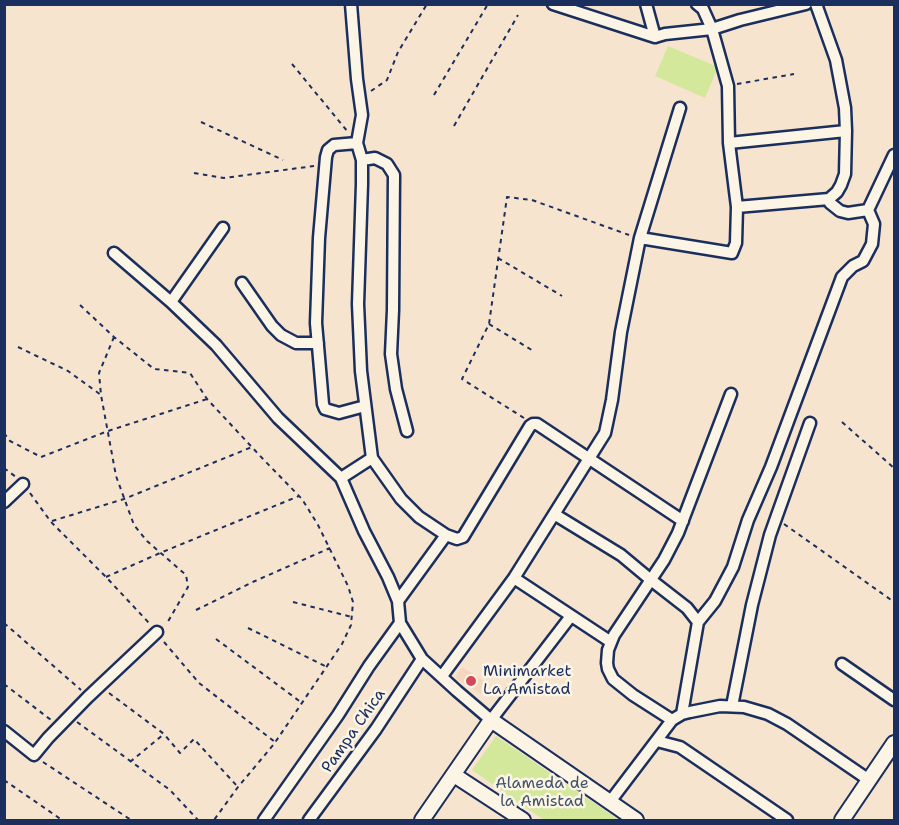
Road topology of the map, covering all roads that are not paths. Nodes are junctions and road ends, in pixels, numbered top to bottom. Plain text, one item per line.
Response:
1 (351, 4) edge
2 (553, 4) edge
3 (646, 4) edge
4 (697, 4) edge
5 (806, 4) edge
6 (816, 4) edge
7 (712, 29) junction
8 (655, 37) junction
9 (680, 108) dead end
10 (846, 131) junction
11 (357, 143) junction
12 (729, 143) junction
13 (894, 155) edge
14 (362, 160) junction
15 (829, 199) junction
16 (737, 207) junction
17 (868, 210) junction
18 (224, 228) dead end
19 (640, 238) junction
20 (114, 253) dead end
21 (242, 283) dead end
22 (171, 302) junction
23 (318, 343) junction
24 (731, 394) dead end
25 (365, 406) junction
26 (810, 423) dead end
27 (407, 431) dead end
28 (372, 458) junction
29 (590, 458) junction
30 (341, 478) junction
31 (23, 484) road end
32 (4, 502) edge
33 (554, 514) junction
34 (683, 521) junction
35 (446, 535) junction
36 (514, 578) junction
37 (651, 580) junction
38 (398, 601) junction
39 (571, 616) junction
40 (698, 622) junction
41 (400, 623) junction
42 (158, 634) road end
43 (610, 642) junction
44 (422, 659) junction
45 (842, 664) dead end
46 (442, 676) junction
47 (894, 700) edge
48 (732, 706) junction
49 (682, 714) junction
50 (492, 720) junction
51 (672, 720) junction
52 (4, 731) edge
53 (657, 741) junction
54 (894, 743) edge
55 (454, 775) junction
56 (869, 780) junction
57 (609, 802) junction
58 (520, 819) edge
59 (264, 820) edge
60 (309, 820) edge
61 (422, 820) edge
62 (636, 820) edge
63 (787, 820) edge
64 (842, 820) edge

1 - 11 street
2 - 8 street
3 - 8 street
4 - 7 street
5 - 7 street
6 - 10 street
7 - 8 street
7 - 12 street
9 - 19 street
10 - 12 street
10 - 15 street
11 - 14 street
11 - 23 street
12 - 16 street
13 - 17 street
14 - 25 street
14 - 27 street
15 - 16 street
15 - 17 street
16 - 19 street
17 - 40 street
18 - 22 street
19 - 29 street
20 - 22 street
21 - 23 street
22 - 30 street
23 - 25 street
24 - 34 street
25 - 28 street
26 - 48 street
28 - 30 street
28 - 35 street
29 - 33 street
29 - 34 street
29 - 35 street
30 - 38 street
31 - 32 street
33 - 36 street
33 - 37 street
34 - 37 street
35 - 38 street
36 - 39 street
36 - 46 street
37 - 40 street
37 - 43 street
38 - 41 street
39 - 43 street
39 - 50 street
40 - 49 street
41 - 44 street
41 - 59 street
42 - 52 street
43 - 51 street
44 - 46 street
44 - 60 street, Pampa Chica
45 - 47 street
46 - 50 street
48 - 49 street
48 - 56 street
49 - 51 street
50 - 55 street
50 - 57 street
51 - 53 street
53 - 57 street
53 - 63 street
54 - 56 street
55 - 58 street
55 - 61 street
56 - 64 street
57 - 62 street

